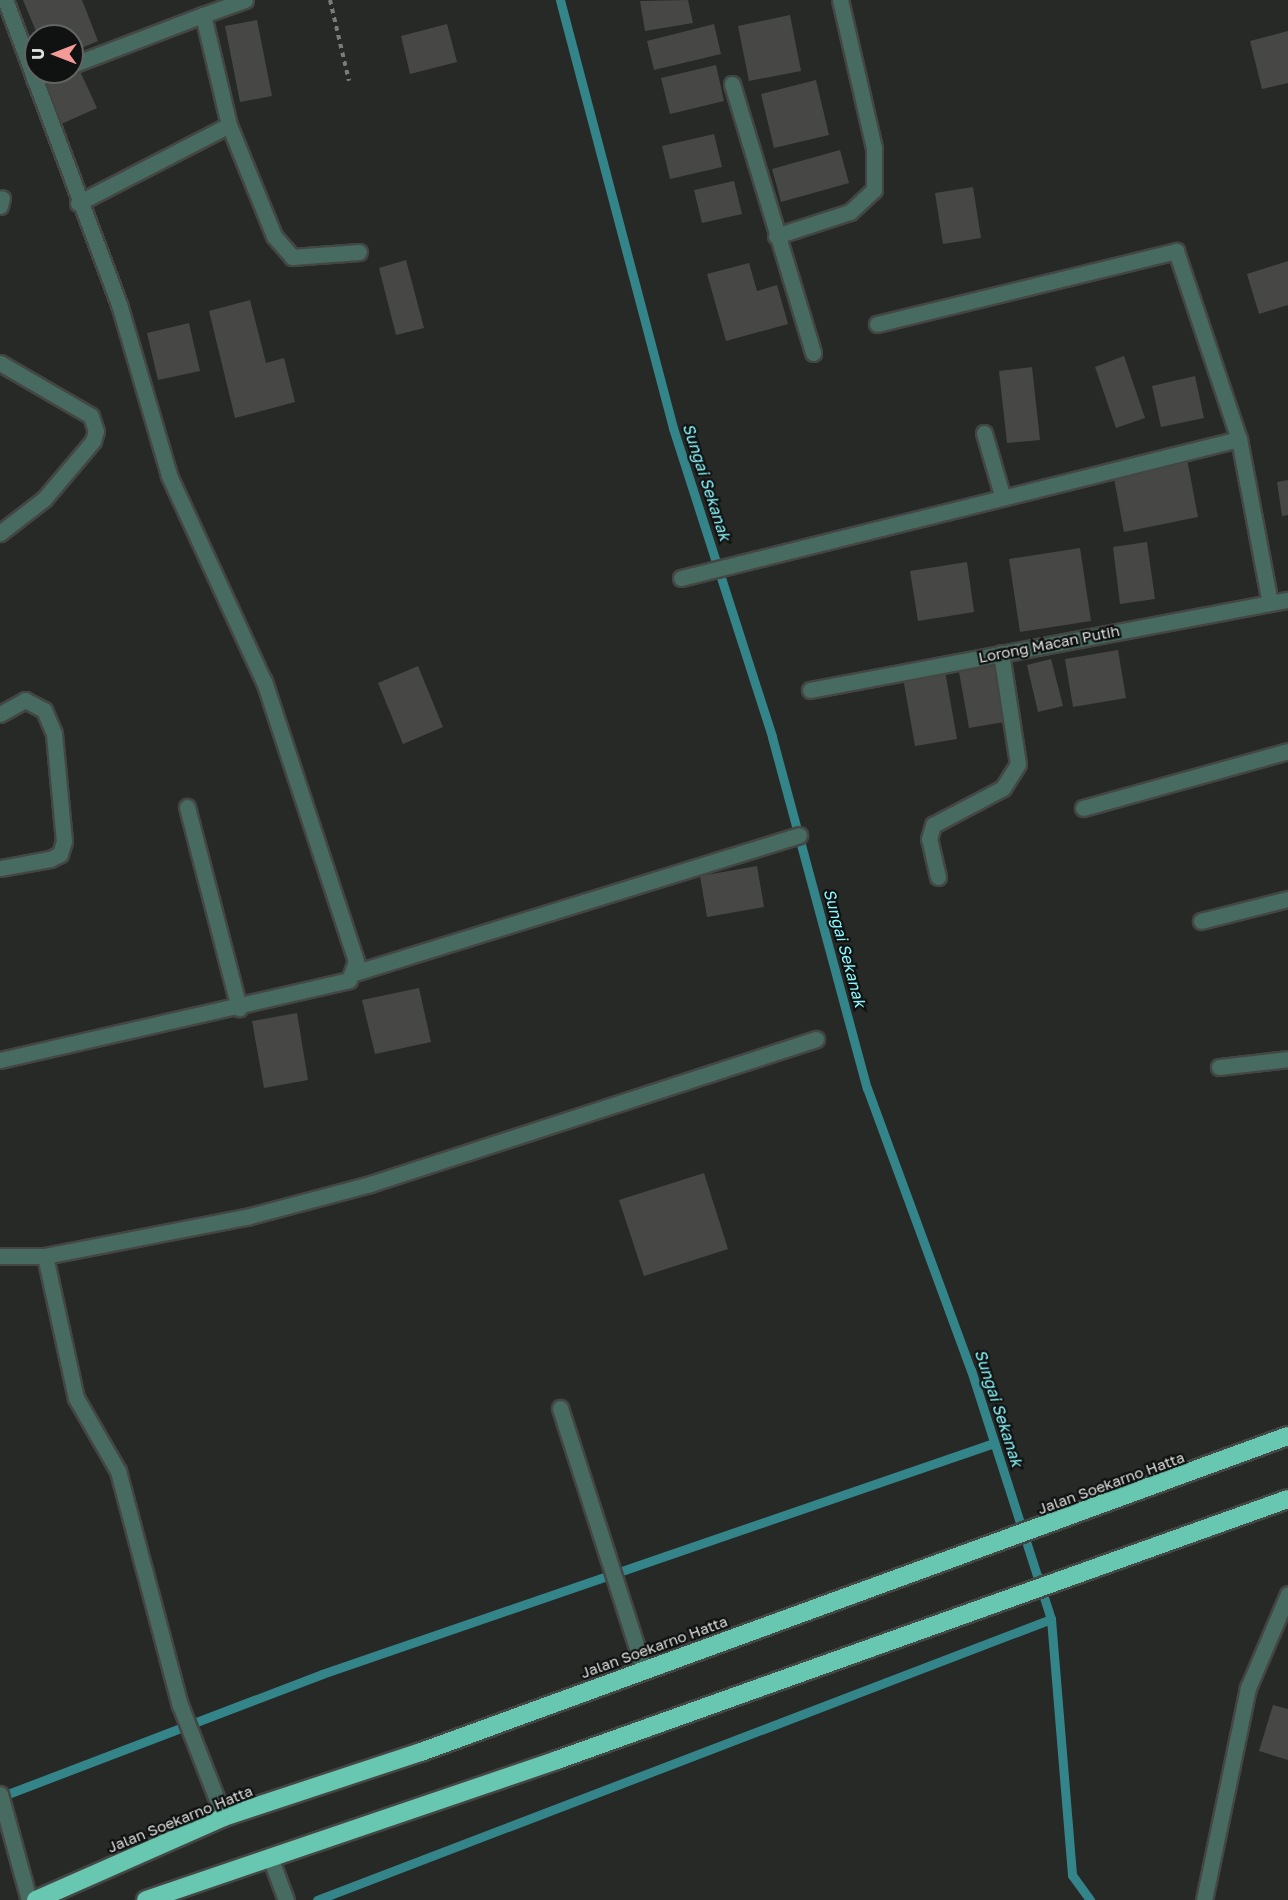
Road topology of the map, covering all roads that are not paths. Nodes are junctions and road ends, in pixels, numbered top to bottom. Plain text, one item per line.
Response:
1 (5, 0) edge
2 (245, 0) edge
3 (840, 0) edge
4 (203, 15) junction
5 (24, 52) edge
6 (84, 60) edge
7 (36, 84) edge
8 (732, 84) dead end
9 (229, 125) junction
10 (78, 203) junction
11 (776, 236) junction
12 (359, 252) dead end
13 (877, 324) dead end
14 (813, 353) dead end
15 (0, 363) edge
16 (984, 433) dead end
17 (1239, 439) junction
18 (1002, 495) junction
19 (0, 533) edge
20 (687, 576) dead end
21 (1288, 600) edge
22 (1270, 603) junction
23 (1001, 653) junction
24 (810, 690) dead end
25 (0, 714) edge
26 (1288, 751) edge
27 (187, 807) dead end
28 (1083, 808) dead end
29 (799, 836) dead end
30 (0, 868) edge
31 (938, 877) dead end
32 (1288, 899) edge
33 (1201, 921) dead end
34 (354, 973) junction
35 (239, 1008) junction
36 (816, 1039) dead end
37 (1288, 1059) edge
38 (0, 1060) edge
39 (1219, 1067) dead end
40 (0, 1256) edge
41 (45, 1256) junction
42 (560, 1408) dead end
43 (1288, 1436) edge
44 (1288, 1499) edge
45 (1288, 1594) edge
46 (644, 1669) junction
47 (0, 1794) edge
48 (224, 1817) junction
49 (270, 1857) junction
50 (29, 1900) edge
51 (36, 1900) edge
52 (146, 1900) edge
53 (286, 1900) edge
54 (1204, 1900) edge

1 - 5 street
2 - 4 street
3 - 11 street
4 - 6 street
4 - 9 street
7 - 10 street
8 - 11 street
9 - 10 street
9 - 12 street
10 - 34 street
11 - 14 street
13 - 17 street
15 - 19 street
16 - 18 street
17 - 18 street
17 - 22 street
18 - 20 street
21 - 22 street, Lorong Macan Putih
22 - 23 street, Lorong Macan Putih
23 - 24 street, Lorong Macan Putih
23 - 31 street
25 - 30 street
26 - 28 street
27 - 35 street
29 - 34 street
32 - 33 street
34 - 35 street
35 - 38 street
36 - 41 street
37 - 39 street
40 - 41 street
41 - 48 street
42 - 46 street
43 - 46 highway, Jalan Soekarno Hatta
44 - 49 highway
45 - 54 street
46 - 48 highway, Jalan Soekarno Hatta
47 - 50 street
48 - 51 highway, Jalan Soekarno Hatta
49 - 52 highway
49 - 53 street

